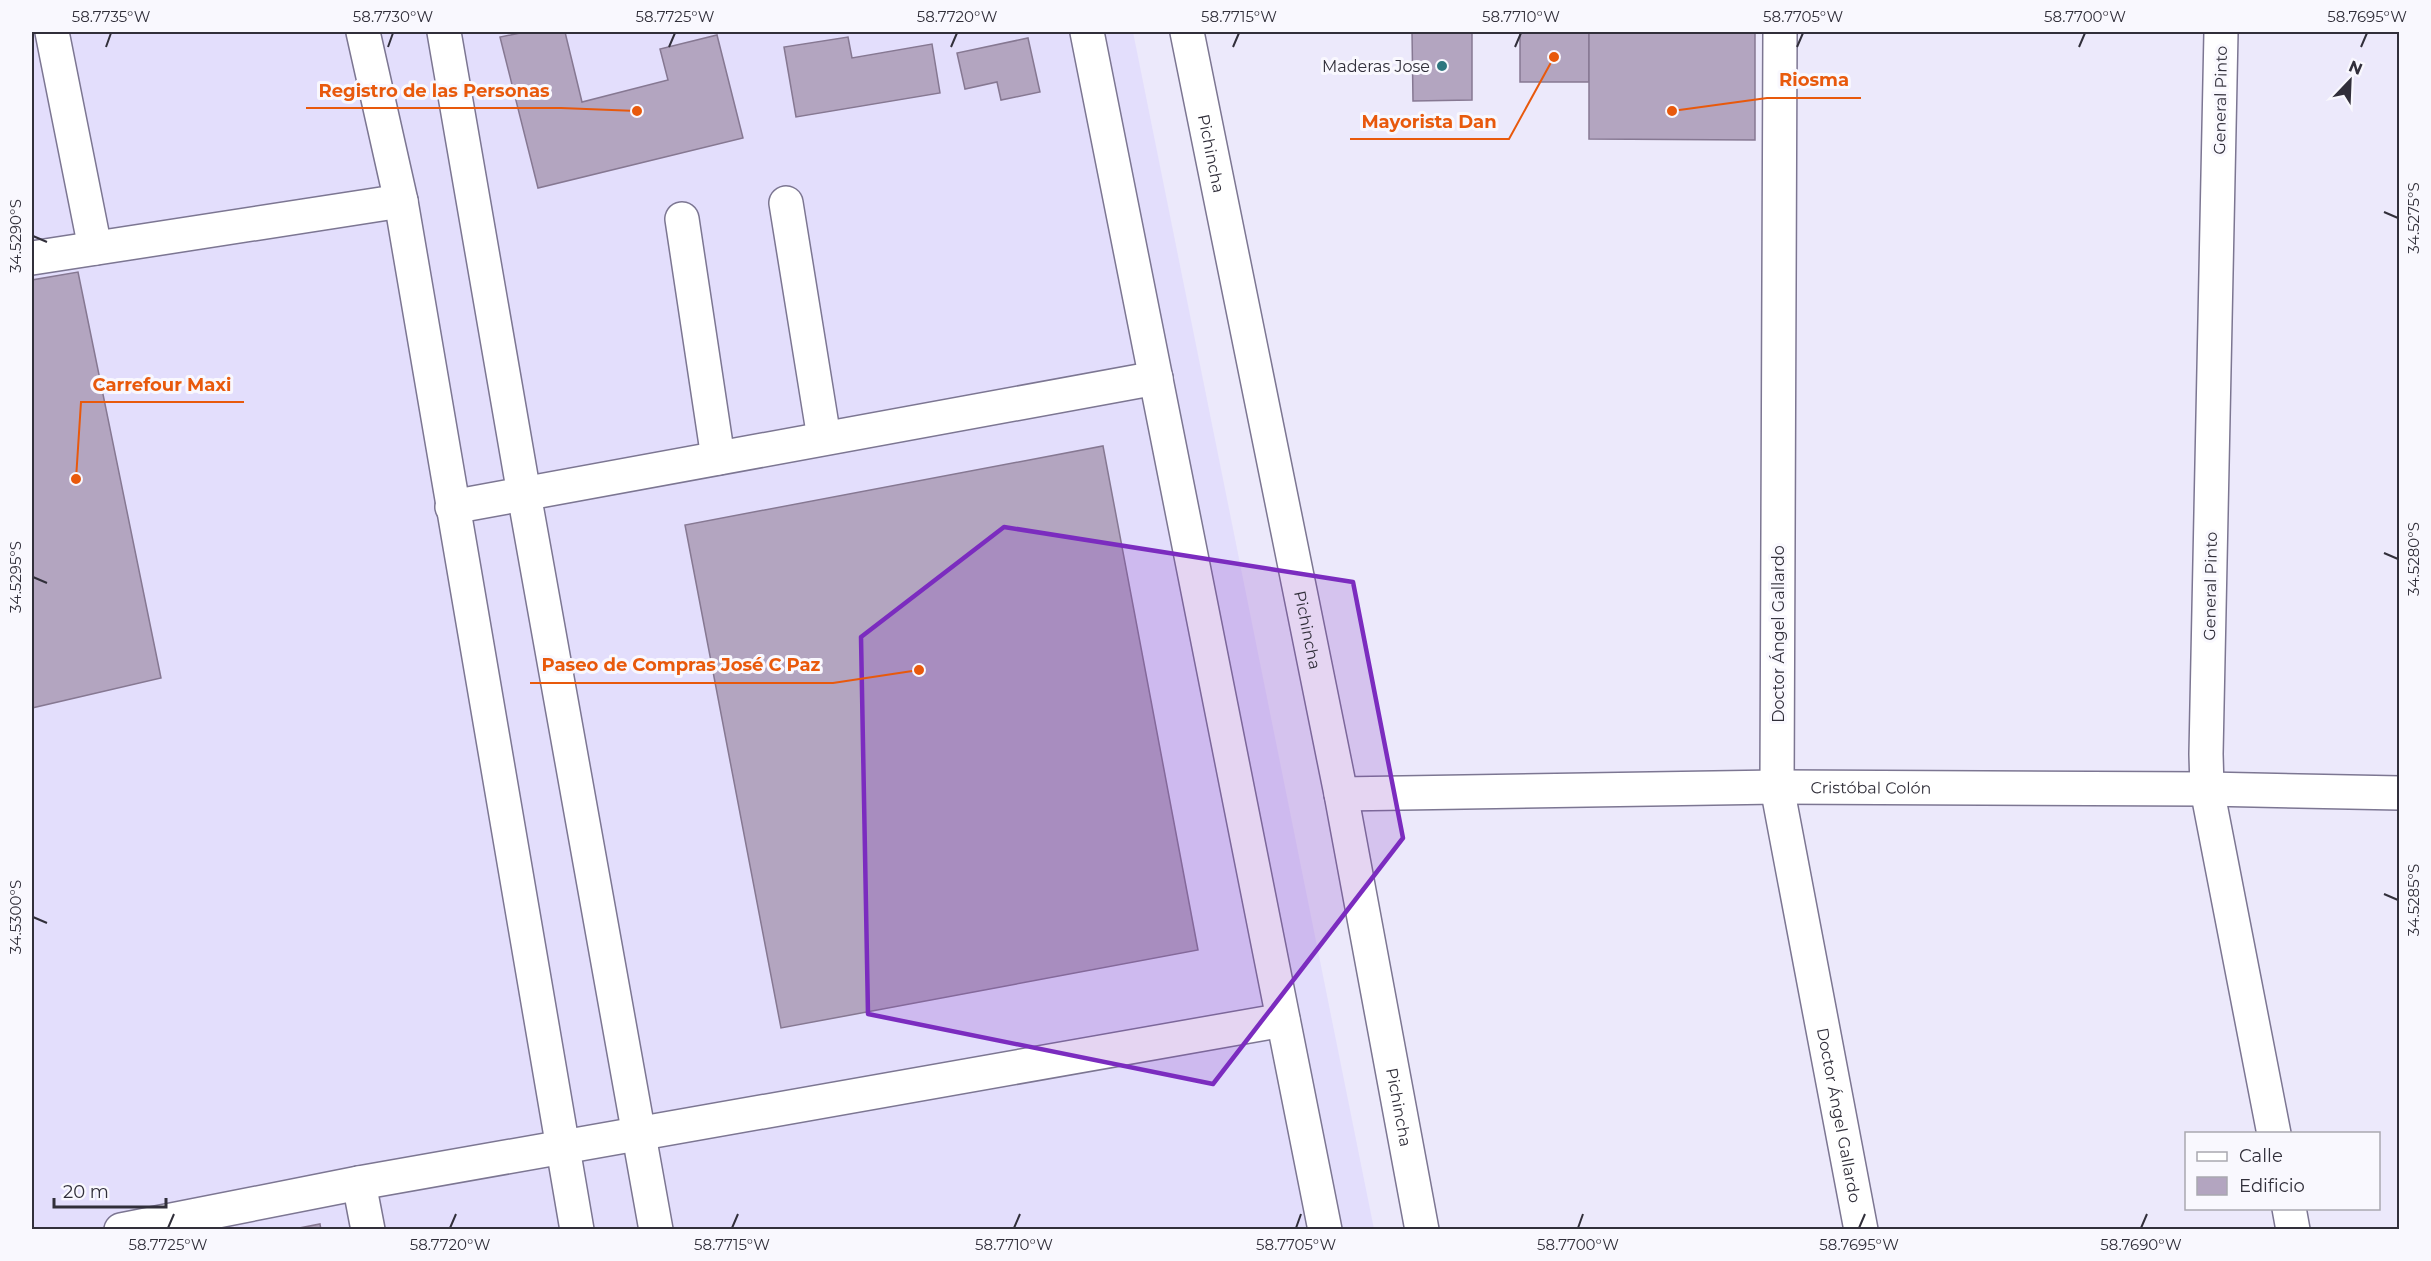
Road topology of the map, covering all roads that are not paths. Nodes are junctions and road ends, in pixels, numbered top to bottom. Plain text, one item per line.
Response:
1 (52, 32) edge
2 (363, 32) edge
3 (444, 32) edge
4 (1087, 32) edge
5 (1187, 32) edge
6 (1780, 32) edge
7 (2221, 32) edge
8 (400, 201) junction
9 (786, 203) dead end
10 (682, 219) dead end
11 (95, 248) junction
12 (32, 258) edge
13 (1156, 378) junction
14 (824, 438) junction
15 (718, 458) junction
16 (524, 494) junction
17 (452, 507) junction
18 (1777, 787) junction
19 (2207, 789) junction
20 (2400, 793) edge
21 (1341, 794) junction
22 (1283, 1020) junction
23 (2274, 1132) edge
24 (639, 1134) junction
25 (562, 1148) junction
26 (359, 1183) junction
27 (2289, 1210) edge
28 (121, 1230) edge
29 (368, 1230) edge
30 (577, 1230) edge
31 (656, 1230) edge
32 (1325, 1230) edge
33 (1422, 1230) edge
34 (1861, 1230) edge
35 (2293, 1230) edge

1 - 11 street
2 - 8 street
3 - 16 street
4 - 13 street
5 - 21 street, Pichincha
6 - 18 street, Doctor Ángel Gallardo
7 - 19 street, General Pinto
8 - 11 street
8 - 17 street
9 - 14 street
10 - 15 street
11 - 12 street
13 - 14 street
13 - 22 street
14 - 15 street
15 - 16 street
16 - 17 street
16 - 24 street
17 - 25 street
18 - 19 street, Cristóbal Colón
18 - 21 street, Cristóbal Colón
18 - 34 street, Doctor Ángel Gallardo
19 - 20 street, Cristóbal Colón
19 - 23 street, General Pinto
21 - 33 street, Pichincha
22 - 24 street
22 - 32 street
24 - 25 street
24 - 31 street
25 - 26 street
25 - 30 street
26 - 28 street
26 - 29 street
27 - 35 street

